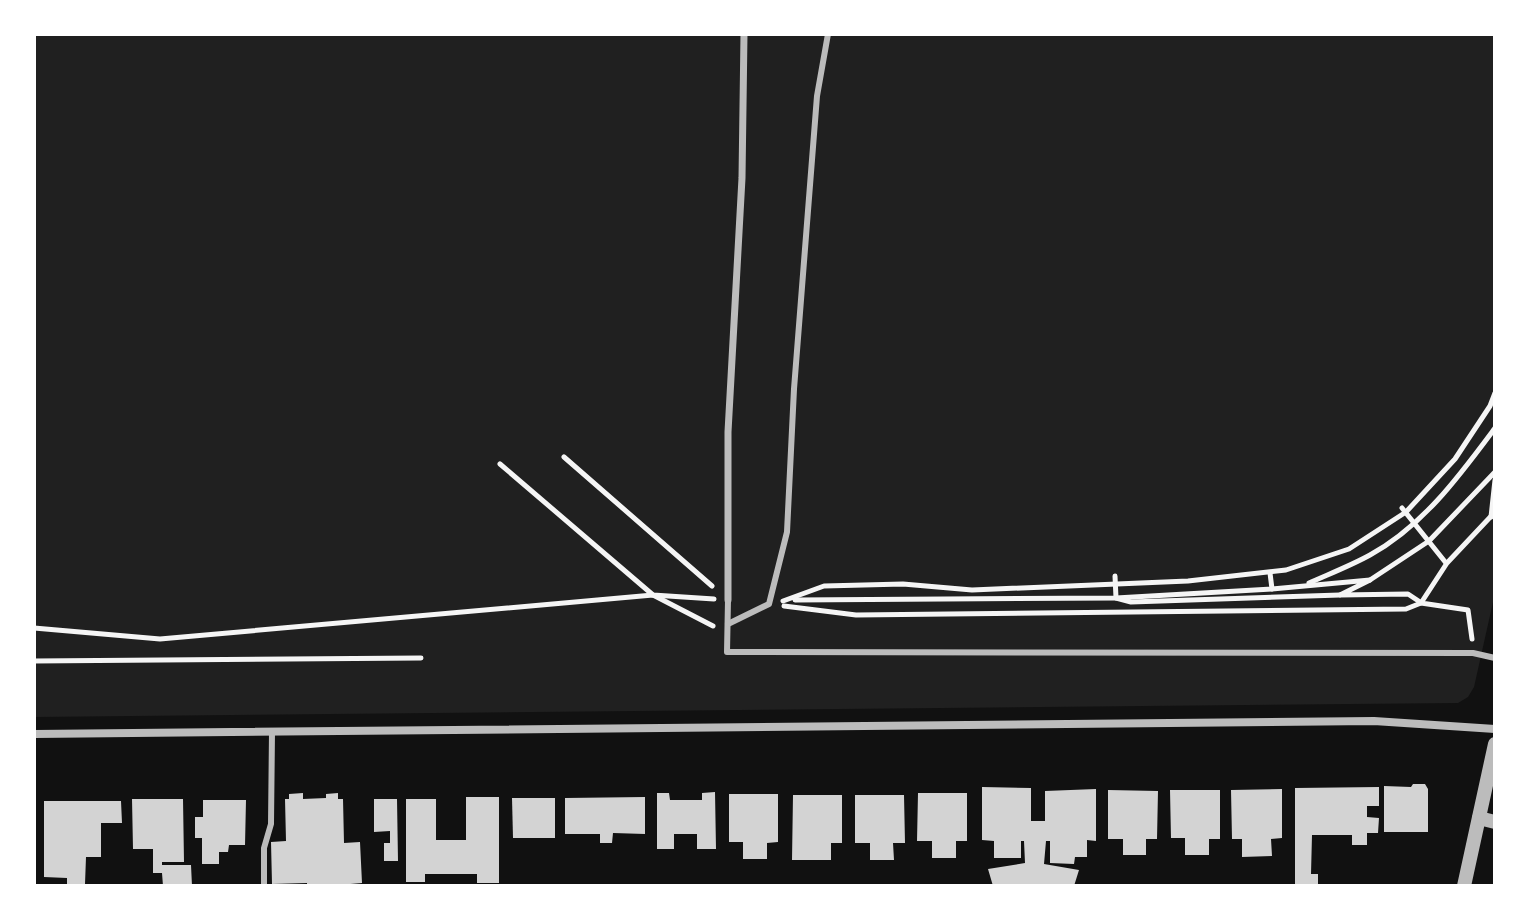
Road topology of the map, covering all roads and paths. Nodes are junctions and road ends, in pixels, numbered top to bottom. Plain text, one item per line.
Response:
1 (744, 34) edge
2 (828, 34) edge
3 (794, 389) junction
4 (804, 389) dead end
5 (1495, 393) edge
6 (1495, 428) edge
7 (564, 457) dead end
8 (500, 464) dead end
9 (1495, 472) edge
10 (1495, 480) edge
11 (1404, 510) junction
12 (1495, 512) edge
13 (1491, 518) junction
14 (1414, 524) junction
15 (1429, 541) junction
16 (1447, 563) junction
17 (1270, 573) junction
18 (1115, 579) junction
19 (1370, 580) junction
20 (1304, 585) junction
21 (1272, 589) junction
22 (653, 595) junction
23 (1340, 595) junction
24 (1116, 598) junction
25 (790, 599) junction
26 (728, 600) junction
27 (1421, 603) junction
28 (769, 604) junction
29 (728, 624) junction
30 (34, 628) edge
31 (728, 634) junction
32 (1473, 653) junction
33 (421, 658) dead end
34 (1495, 658) edge
35 (34, 661) edge
36 (1495, 729) edge
37 (272, 732) junction
38 (34, 734) edge
39 (1494, 752) edge
40 (1479, 818) junction
41 (1495, 822) edge
42 (264, 886) edge
43 (1464, 886) edge

1 - 26 street
2 - 3 lane
3 - 4 lane
3 - 28 lane
5 - 11 path
6 - 14 path
7 - 26 path
8 - 22 path
9 - 15 path
10 - 13 path
11 - 14 path
11 - 17 path
12 - 13 path
13 - 16 path
14 - 15 path
14 - 20 path
15 - 16 path
15 - 19 path
16 - 27 path
17 - 18 path
17 - 21 path
18 - 24 path
18 - 25 path
19 - 20 path
19 - 23 path
20 - 21 path
21 - 24 path
22 - 26 path
22 - 30 path
22 - 31 path
23 - 24 path
23 - 27 path
24 - 25 path
25 - 28 path
26 - 29 lane
27 - 28 path
27 - 32 path
28 - 29 lane
29 - 31 lane
31 - 32 lane
32 - 34 lane
33 - 35 path
36 - 37 street
37 - 38 street
37 - 42 lane
39 - 40 street
40 - 41 street
40 - 43 street

